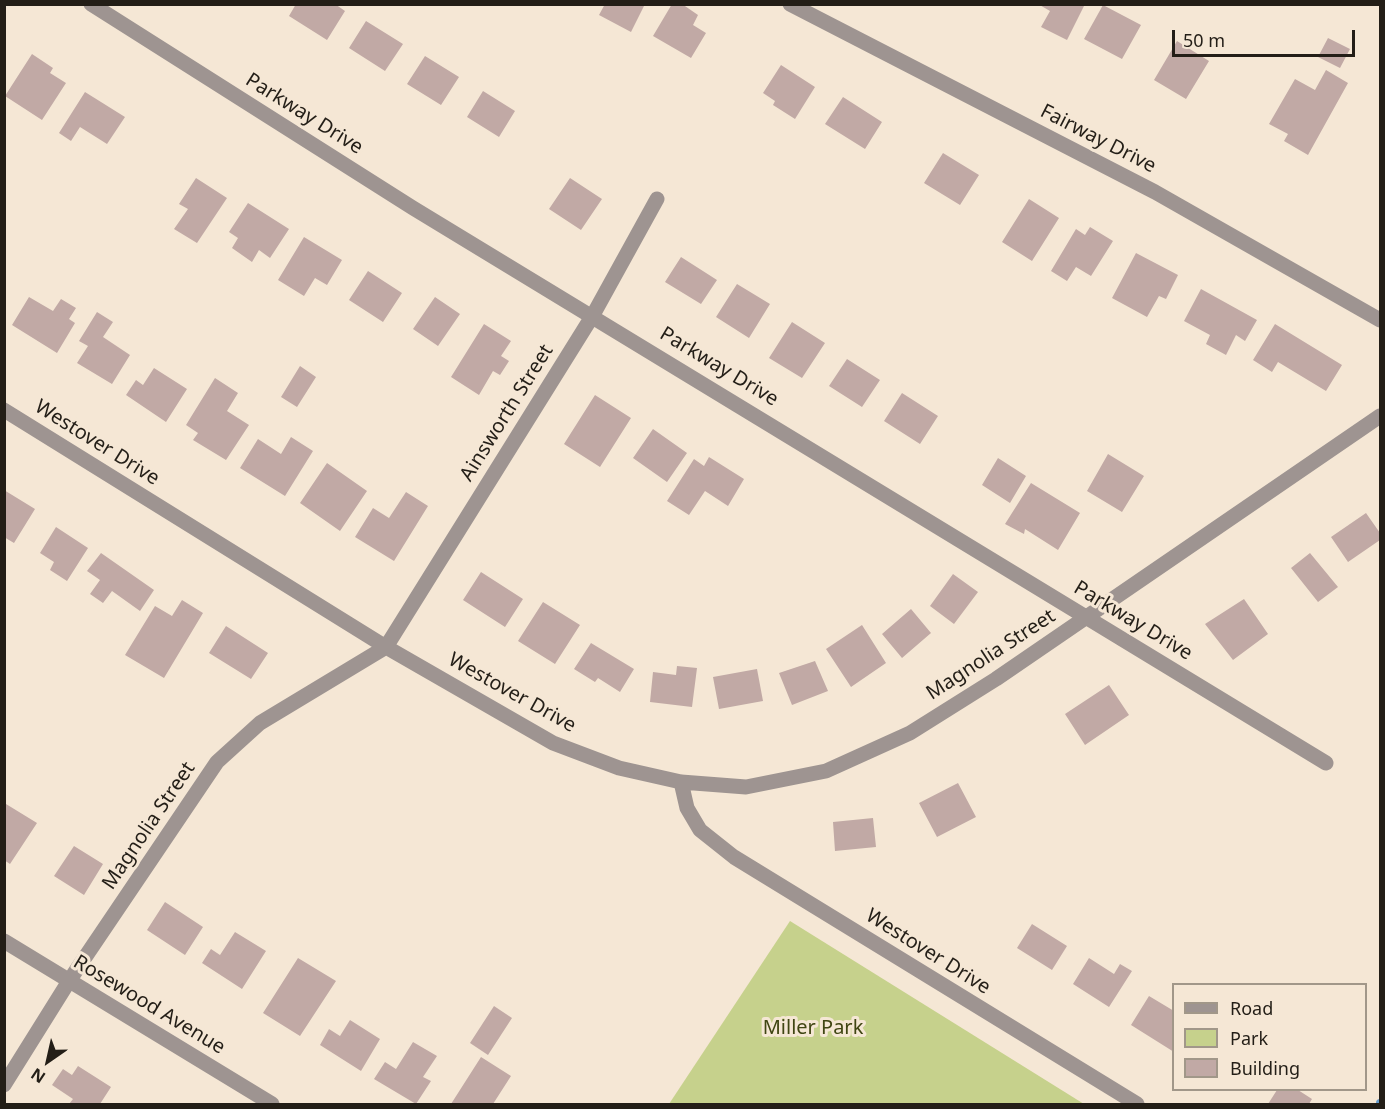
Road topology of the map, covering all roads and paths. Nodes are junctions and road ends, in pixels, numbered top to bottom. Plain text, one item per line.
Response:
1 (91, 4) edge
2 (790, 4) edge
3 (657, 199) dead end
4 (593, 315) junction
5 (1380, 320) edge
6 (4, 410) edge
7 (1380, 416) edge
8 (1087, 617) junction
9 (386, 647) junction
10 (1326, 763) dead end
11 (681, 782) junction
12 (4, 941) edge
13 (69, 981) junction
14 (4, 1085) edge
15 (272, 1104) edge
16 (1137, 1104) edge

1 - 4 street, Parkway Drive
2 - 5 street, Fairway Drive
3 - 4 street, Ainsworth Street
4 - 8 street, Parkway Drive
4 - 9 street, Ainsworth Street
6 - 9 street, Westover Drive
7 - 8 street, Magnolia Street
8 - 10 street, Parkway Drive
8 - 11 street, Magnolia Street
9 - 11 street, Westover Drive
9 - 13 street, Magnolia Street
11 - 16 street, Westover Drive
12 - 13 street, Rosewood Avenue
13 - 14 street, Magnolia Street
13 - 15 street, Rosewood Avenue

